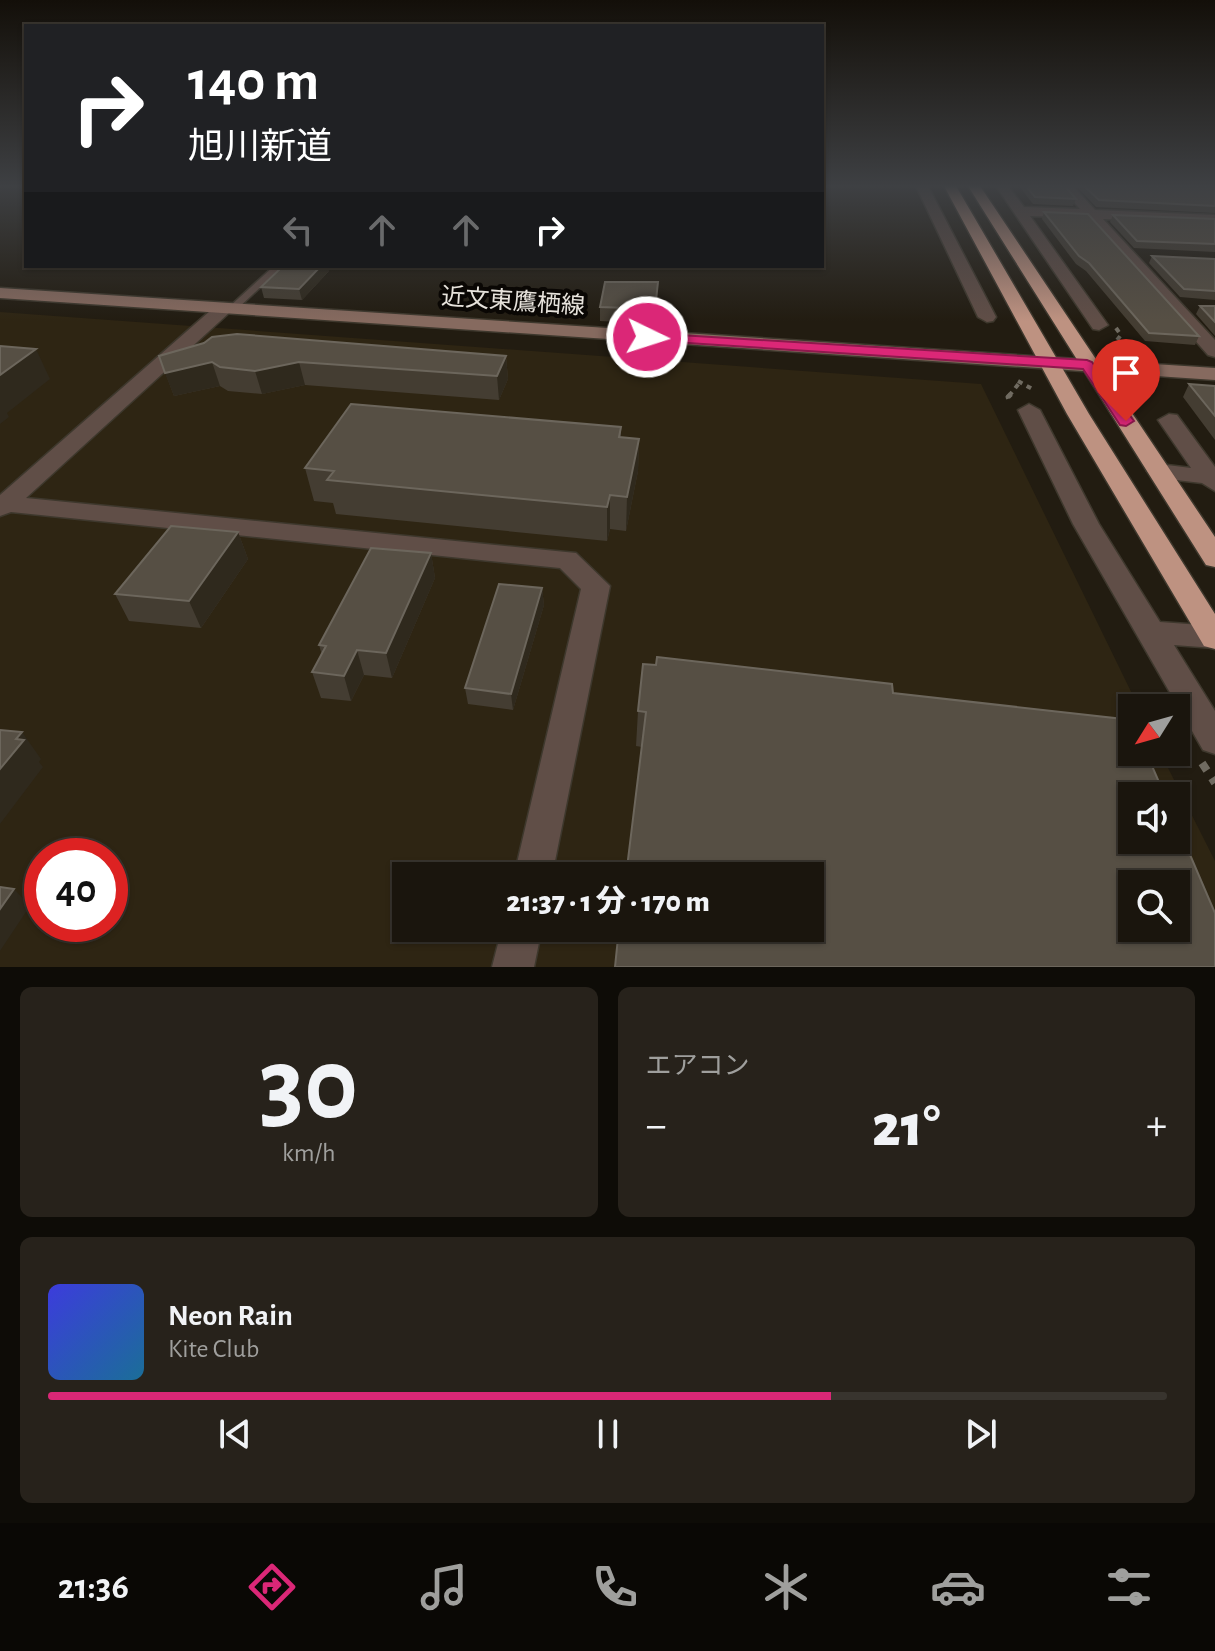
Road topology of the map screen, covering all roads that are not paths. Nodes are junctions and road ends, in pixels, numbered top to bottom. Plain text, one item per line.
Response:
1 (945, 231) edge
2 (975, 231) edge
3 (1003, 231) edge
4 (1035, 231) edge
5 (1107, 231) edge
6 (1126, 255) junction
7 (1155, 256) edge
8 (277, 268) edge
9 (1033, 278) junction
10 (1069, 281) junction
11 (970, 282) junction
12 (1004, 284) junction
13 (0, 293) edge
14 (1170, 305) junction
15 (1200, 306) edge
16 (228, 309) junction
17 (987, 317) dead end
18 (1099, 325) dead end
19 (1215, 351) edge
20 (1049, 363) junction
21 (1087, 365) junction
22 (1215, 374) edge
23 (1032, 400) road end
24 (1169, 420) dead end
25 (1159, 471) junction
26 (1212, 480) edge
27 (2, 505) edge
28 (1215, 558) edge
29 (1149, 632) junction
30 (1215, 638) edge
31 (1215, 740) edge
32 (536, 862) edge
33 (519, 942) edge
34 (513, 967) edge

1 - 11 street
2 - 12 highway
3 - 9 highway
4 - 10 street
5 - 6 street
6 - 7 street
6 - 14 street
8 - 16 lane
9 - 10 street
9 - 21 highway
10 - 18 street
11 - 12 street
11 - 17 street
12 - 20 highway
13 - 16 street, 近文東鷹栖線
14 - 15 street
14 - 19 street
16 - 20 street, 近文東鷹栖線
16 - 27 street
20 - 21 street, 近文東鷹栖線
20 - 30 highway
21 - 22 street, 近文東鷹栖線
21 - 25 highway
23 - 29 street
24 - 26 street
25 - 26 street
25 - 28 highway
27 - 32 street
29 - 30 street
29 - 31 street
33 - 34 street

